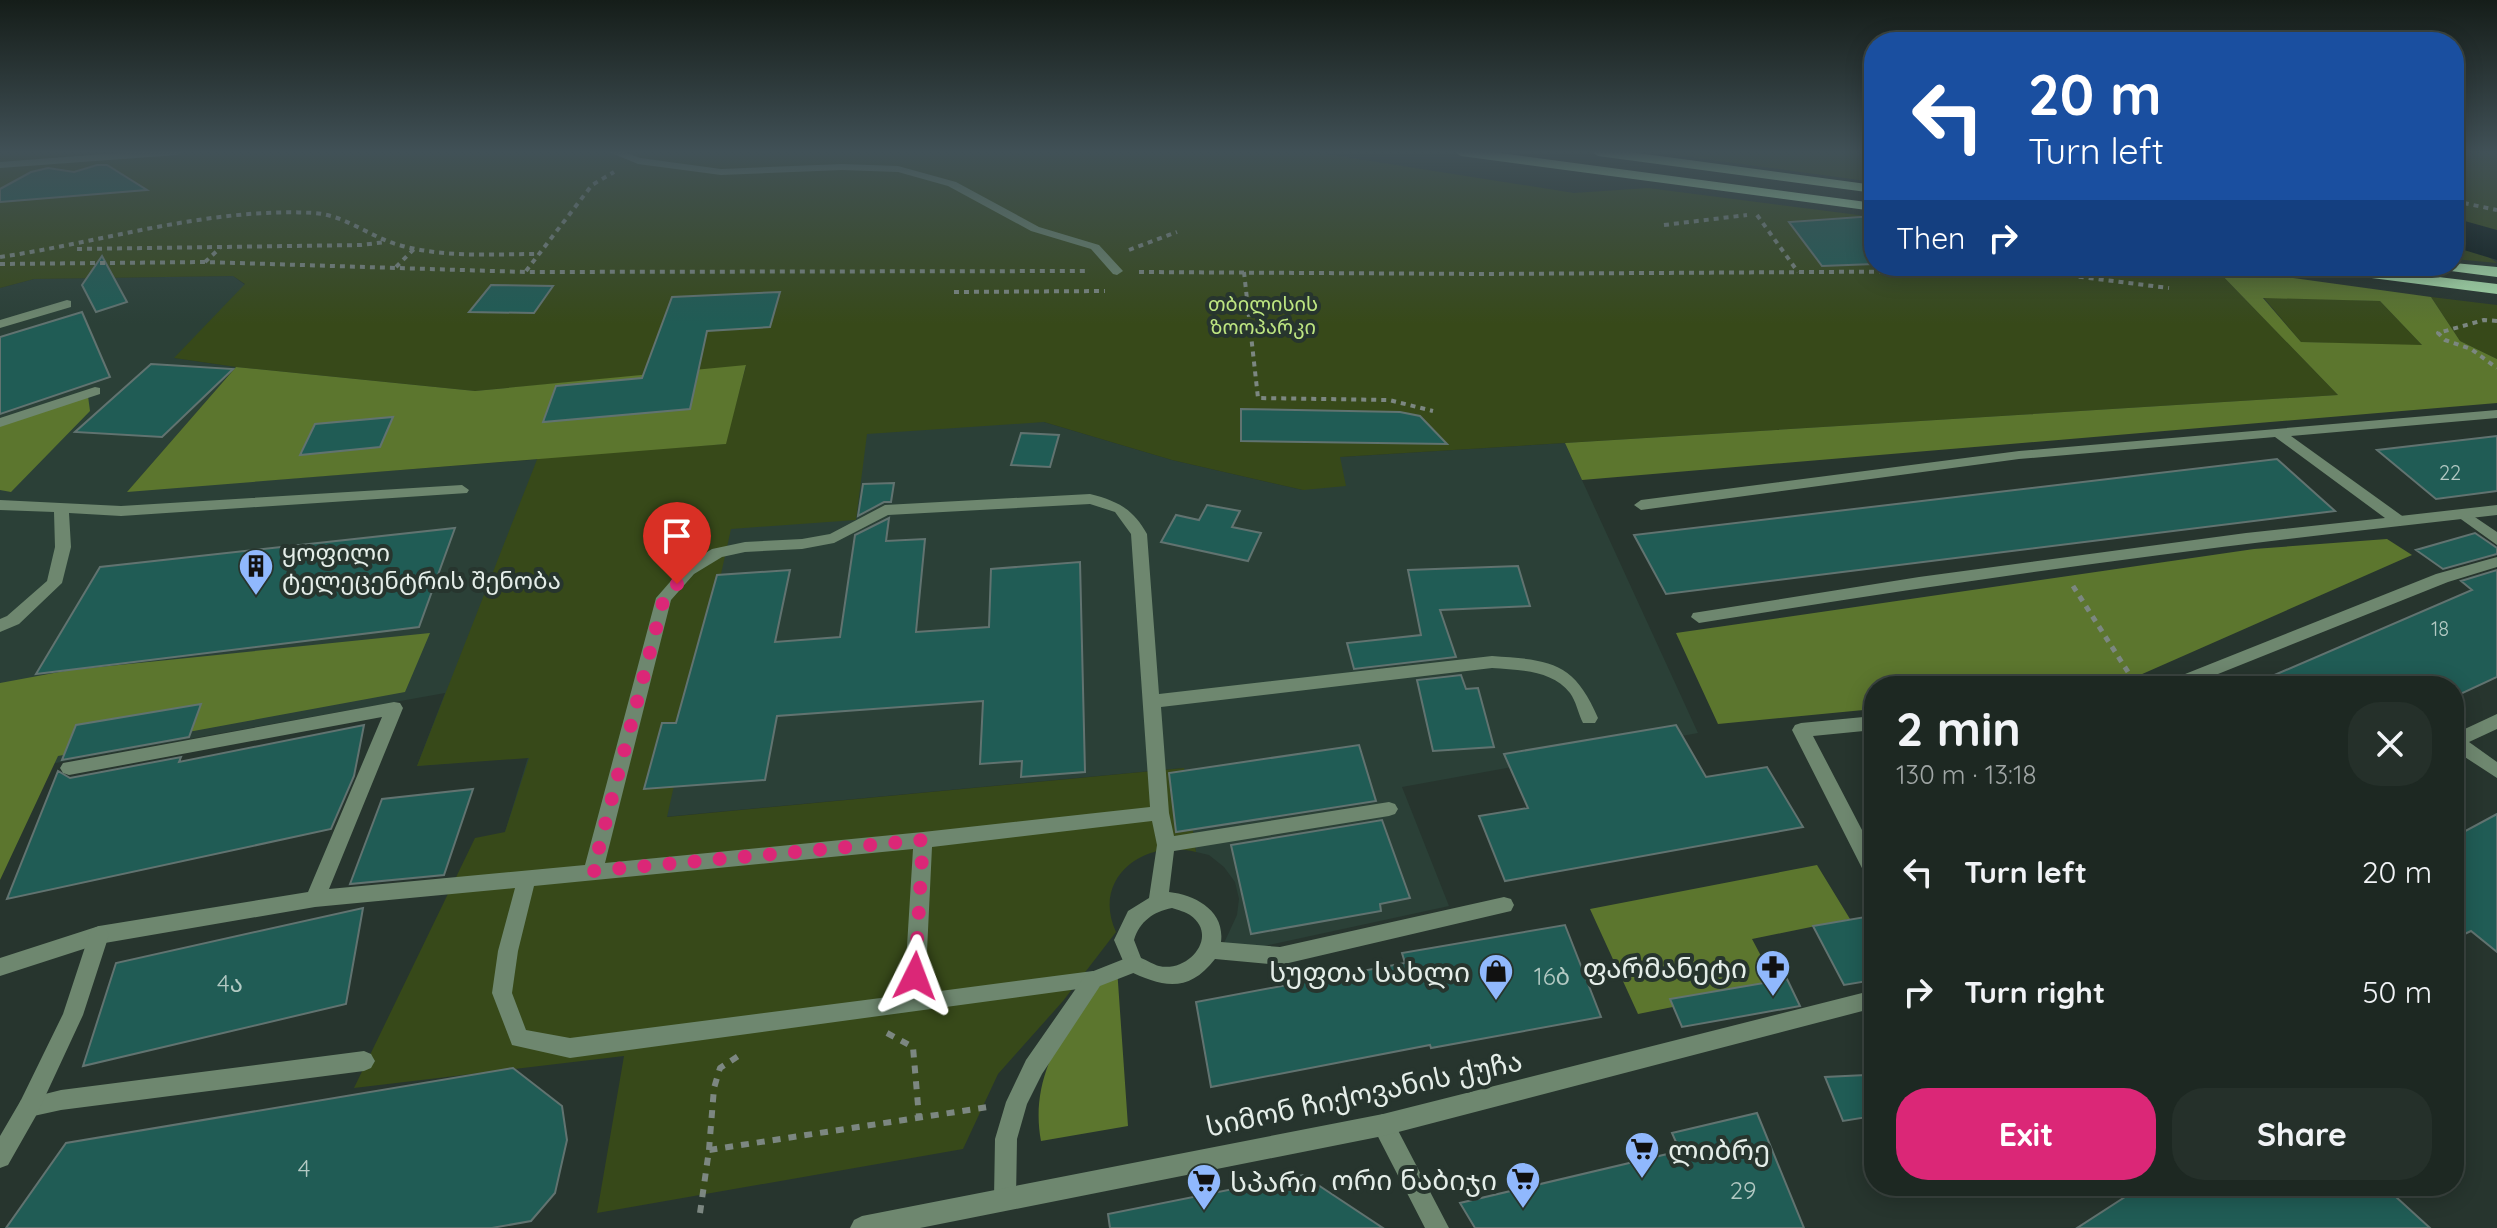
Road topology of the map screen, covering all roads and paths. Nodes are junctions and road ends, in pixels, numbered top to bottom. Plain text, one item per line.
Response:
1 (573, 209) edge
2 (999, 209) edge
3 (1664, 225) dead end
4 (1177, 232) dead end
5 (387, 241) junction
6 (220, 247) junction
7 (414, 248) junction
8 (66, 249) junction
9 (539, 254) junction
10 (0, 257) edge
11 (1105, 258) junction
12 (205, 262) dead end
13 (396, 267) dead end
14 (2464, 268) edge
15 (1117, 271) dead end
16 (525, 272) dead end
17 (1244, 272) dead end
18 (1798, 272) dead end
19 (2497, 272) edge
20 (2391, 276) edge
21 (2497, 289) edge
22 (1110, 291) dead end
23 (954, 292) dead end
24 (67, 304) dead end
25 (2497, 321) edge
26 (0, 324) edge
27 (2497, 368) edge
28 (95, 391) dead end
29 (1433, 411) dead end
30 (2497, 414) edge
31 (0, 423) edge
32 (2278, 433) junction
33 (462, 490) dead end
34 (0, 505) edge
35 (1641, 505) dead end
36 (61, 509) junction
37 (2497, 510) edge
38 (2463, 514) junction
39 (2400, 521) junction
40 (2497, 540) edge
41 (2497, 562) edge
42 (2059, 564) junction
43 (1699, 617) dead end
44 (0, 626) edge
45 (2131, 676) edge
46 (2196, 676) edge
47 (1153, 701) junction
48 (1589, 718) dead end
49 (2497, 721) edge
50 (1864, 724) edge
51 (2464, 738) edge
52 (2464, 748) edge
53 (69, 768) dead end
54 (2497, 771) edge
55 (1389, 809) dead end
56 (1160, 813) junction
57 (923, 840) junction
58 (1166, 845) junction
59 (1864, 853) edge
60 (593, 871) junction
61 (527, 877) junction
62 (315, 899) junction
63 (1158, 902) junction
64 (1504, 905) dead end
65 (99, 935) junction
66 (1211, 950) junction
67 (1134, 964) junction
68 (0, 967) edge
69 (1093, 980) junction
70 (1864, 1002) edge
71 (914, 1003) junction
72 (883, 1031) dead end
73 (752, 1049) dead end
74 (364, 1061) dead end
75 (1017, 1102) junction
76 (29, 1107) junction
77 (919, 1117) junction
78 (1383, 1125) junction
79 (709, 1150) junction
80 (0, 1157) edge
81 (1005, 1198) junction
82 (700, 1213) dead end
83 (862, 1228) edge
84 (1437, 1228) edge

1 - 9 path
2 - 11 street
3 - 18 path
4 - 11 path
5 - 6 path
5 - 7 path
5 - 8 path
6 - 8 path
6 - 12 path
7 - 9 path
7 - 13 path
8 - 10 path
9 - 16 path
11 - 15 street
14 - 19 main road
17 - 29 path
20 - 21 main road
22 - 23 path
24 - 26 street
25 - 27 path
28 - 31 street
30 - 32 street
32 - 35 street
32 - 39 street
33 - 36 street
34 - 36 street
36 - 44 street
37 - 38 street
38 - 39 street
38 - 40 street
39 - 42 street
41 - 46 street
42 - 43 street
42 - 45 path
47 - 48 street
47 - 56 street
47 - 60 street
49 - 51 street
50 - 59 street
52 - 54 street
53 - 62 street
55 - 58 street
56 - 57 street
56 - 58 street
57 - 60 street
57 - 71 street
58 - 63 street
60 - 61 street
61 - 62 street
61 - 71 street
62 - 65 street
63 - 66 street
63 - 67 street
64 - 66 street
65 - 68 street
65 - 76 street
66 - 67 street
67 - 69 street
69 - 71 street
69 - 75 street
70 - 78 street, სიმონ ჩიქოვანის ქუჩა
72 - 77 path
73 - 79 path
74 - 76 street
75 - 77 path
75 - 81 street
76 - 80 street
77 - 79 path
78 - 81 street, სიმონ ჩიქოვანის ქუჩა
78 - 84 street
79 - 82 path
81 - 83 street, სიმონ ჩიქოვანის ქუჩა

